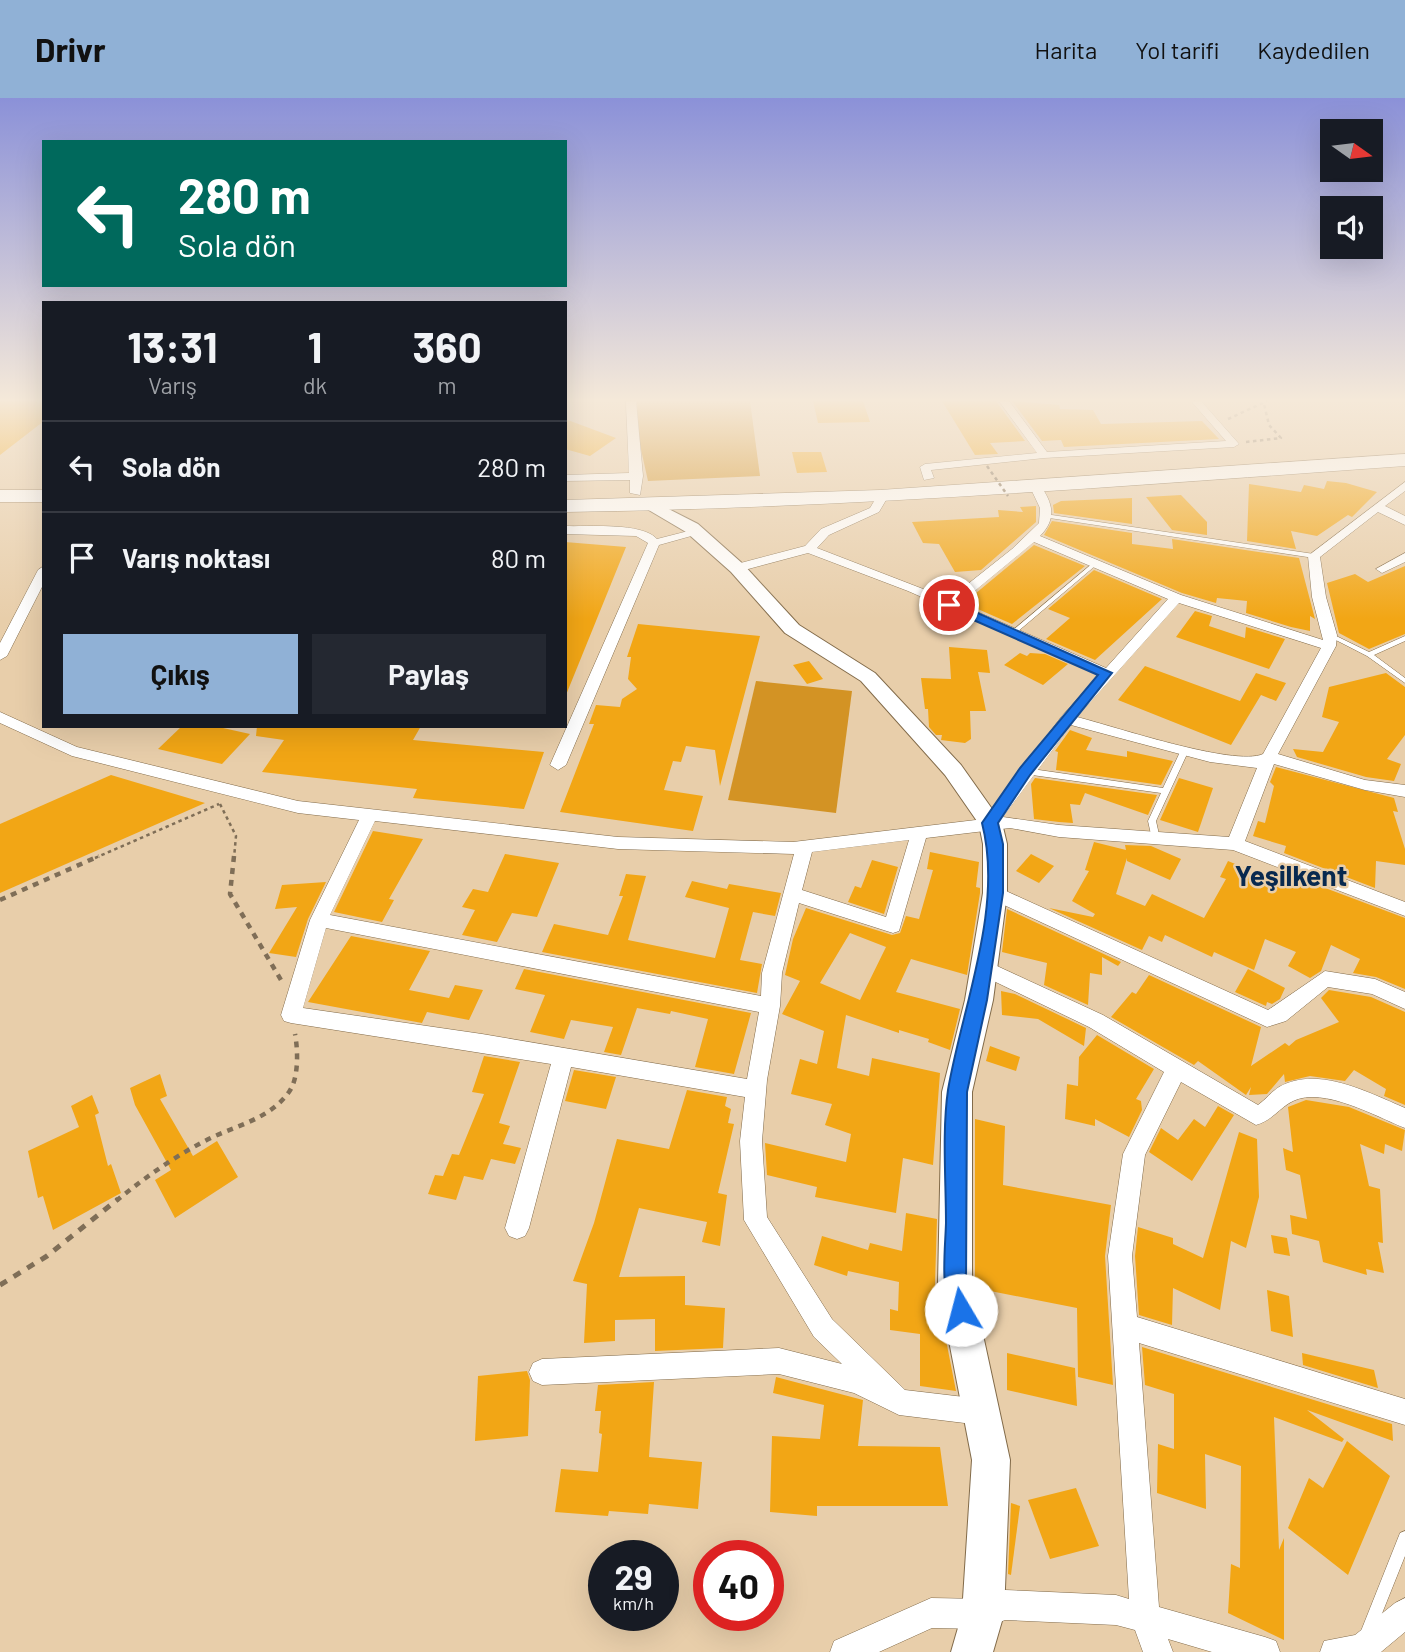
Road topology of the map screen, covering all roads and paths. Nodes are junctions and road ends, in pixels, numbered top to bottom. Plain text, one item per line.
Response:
1 (636, 474) edge
2 (927, 474) edge
3 (992, 474) edge
4 (997, 474) edge
5 (1213, 474) edge
6 (567, 478) edge
7 (928, 478) junction
8 (637, 485) junction
9 (1405, 485) edge
10 (1036, 486) junction
11 (567, 494) edge
12 (883, 495) junction
13 (0, 496) edge
14 (42, 496) edge
15 (1008, 496) dead end
16 (710, 502) junction
17 (567, 506) edge
18 (653, 506) junction
19 (1377, 507) junction
20 (0, 509) edge
21 (42, 509) edge
22 (1045, 516) junction
23 (1405, 521) edge
24 (567, 530) edge
25 (694, 531) junction
26 (1034, 538) junction
27 (654, 543) junction
28 (809, 549) junction
29 (1314, 556) junction
30 (1405, 557) edge
31 (1093, 565) junction
32 (737, 568) junction
33 (1382, 569) dead end
34 (42, 574) edge
35 (1176, 598) junction
36 (949, 605) junction
37 (1014, 632) junction
38 (1405, 638) edge
39 (1329, 640) junction
40 (1369, 655) junction
41 (0, 656) edge
42 (1106, 673) junction
43 (1405, 681) edge
44 (0, 717) edge
45 (1067, 719) junction
46 (1185, 752) junction
47 (1269, 757) junction
48 (558, 765) dead end
49 (1025, 771) junction
50 (1165, 791) junction
51 (1405, 791) edge
52 (243, 794) junction
53 (220, 804) junction
54 (369, 816) junction
55 (990, 823) junction
56 (919, 833) junction
57 (1156, 839) junction
58 (1235, 844) junction
59 (805, 846) junction
60 (791, 893) junction
61 (995, 893) junction
62 (0, 900) edge
63 (1405, 909) edge
64 (319, 920) junction
65 (984, 968) junction
66 (1405, 1000) edge
67 (770, 1006) junction
68 (291, 1015) junction
69 (563, 1056) junction
70 (1177, 1068) junction
71 (756, 1090) junction
72 (1405, 1118) edge
73 (517, 1228) dead end
74 (0, 1285) edge
75 (1124, 1326) junction
76 (542, 1372) dead end
77 (899, 1402) junction
78 (981, 1412) junction
79 (1405, 1412) edge
80 (1405, 1538) edge
81 (1405, 1613) edge
82 (983, 1615) junction
83 (1145, 1618) junction
84 (1348, 1651) edge
85 (845, 1652) edge
86 (972, 1652) edge
87 (1157, 1652) edge
88 (1265, 1652) edge

1 - 8 street
2 - 7 street
3 - 15 path, bridge
4 - 7 highway
5 - 10 highway
6 - 8 street
7 - 8 highway
8 - 11 highway
9 - 19 street
10 - 12 highway
10 - 22 street
12 - 16 highway
12 - 28 street
13 - 14 highway
16 - 18 highway
16 - 25 street
17 - 18 highway
18 - 25 street
19 - 23 street
19 - 29 street
20 - 21 highway
22 - 26 street
22 - 29 lane
24 - 27 street
25 - 27 street
25 - 32 street
26 - 31 street
26 - 36 street
27 - 48 street
28 - 32 street
28 - 36 street
29 - 39 street
30 - 33 street
31 - 35 street
31 - 37 lane
32 - 55 street
34 - 41 street
35 - 39 street
35 - 42 street
36 - 37 street
37 - 42 street
38 - 40 lane
39 - 40 lane
39 - 47 street
40 - 43 lane
42 - 45 street
44 - 52 street
45 - 46 street
45 - 49 street
46 - 47 street
46 - 50 lane
47 - 51 street
47 - 58 street
49 - 50 lane
49 - 55 street
50 - 57 lane
52 - 53 path
52 - 54 street
53 - 62 path
53 - 68 path
54 - 59 street
54 - 64 street
55 - 56 street
55 - 57 street
55 - 61 street
56 - 59 street
56 - 60 street
57 - 58 street
58 - 63 street
59 - 60 street
60 - 67 street
61 - 65 street
61 - 66 street
64 - 67 street
64 - 68 street
65 - 70 street
65 - 78 street
67 - 71 street
68 - 69 street
68 - 74 path
69 - 71 street
69 - 73 street
70 - 72 street
70 - 75 street
71 - 77 street
75 - 79 street
75 - 83 street
76 - 77 street
77 - 78 street
78 - 82 street
80 - 84 lane
81 - 84 street
82 - 83 street
82 - 85 street
82 - 86 street
83 - 87 street
83 - 88 street

